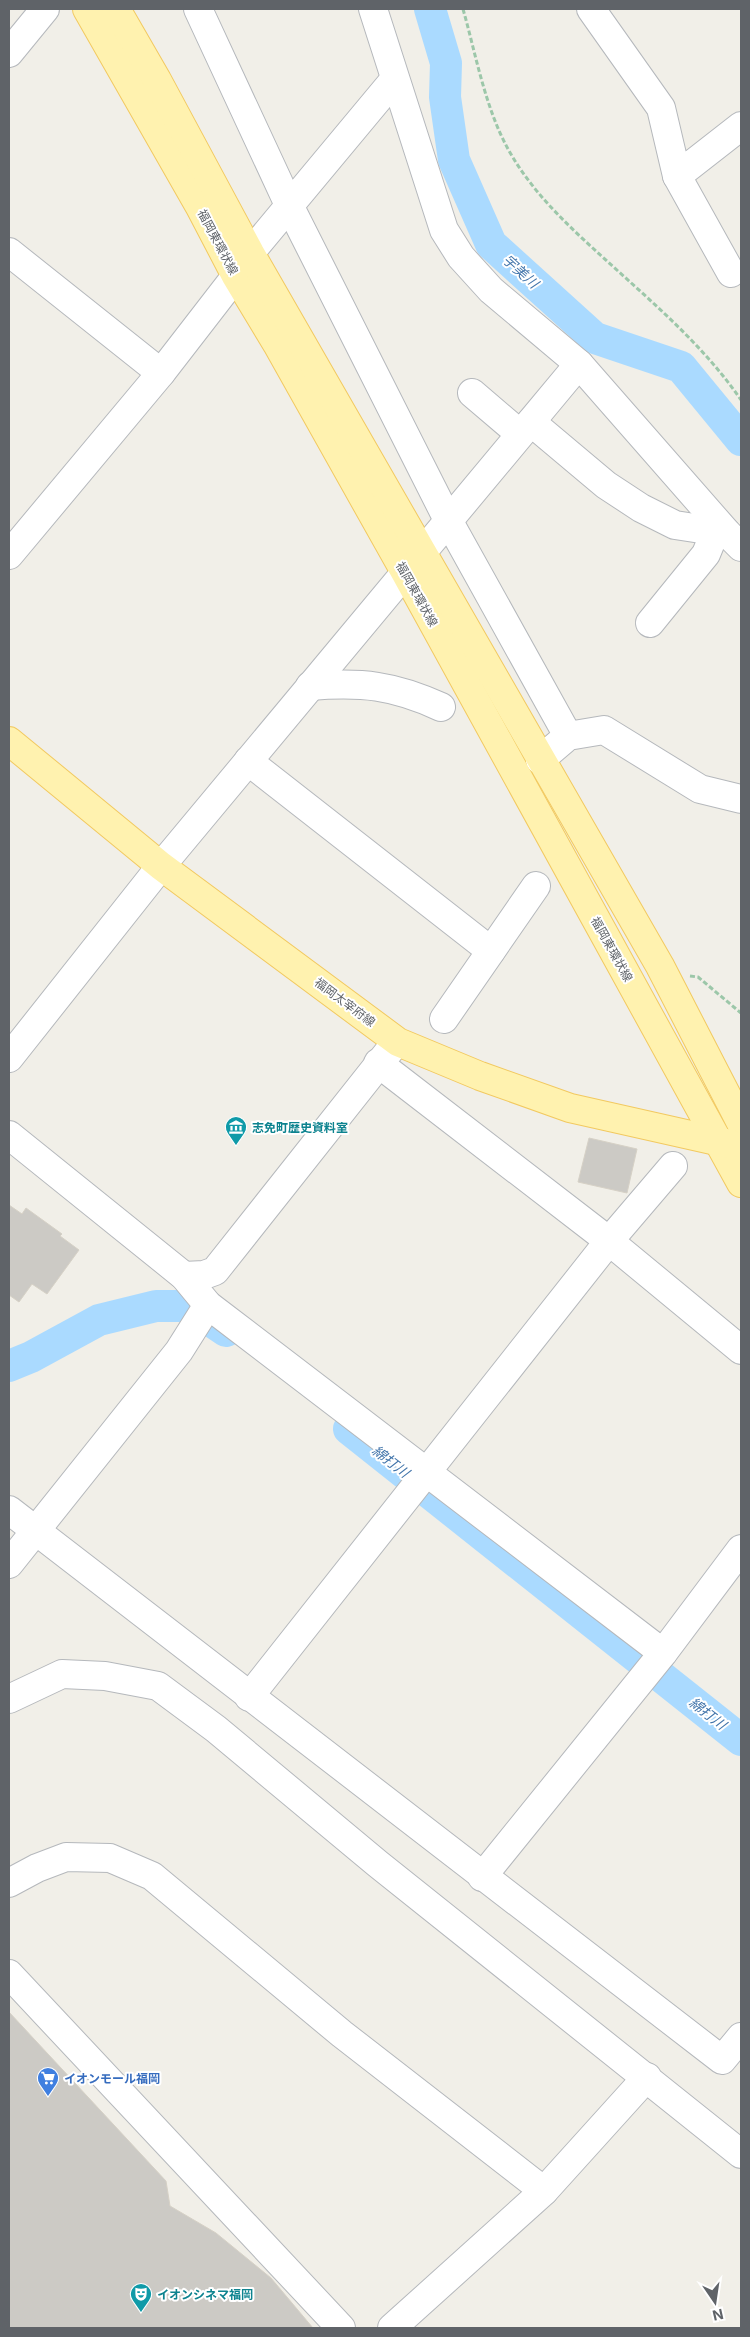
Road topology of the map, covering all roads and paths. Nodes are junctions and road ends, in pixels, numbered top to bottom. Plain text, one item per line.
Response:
1 (45, 9) edge
2 (87, 9) edge
3 (116, 9) edge
4 (198, 9) edge
5 (373, 9) edge
6 (463, 9) edge
7 (591, 9) edge
8 (9, 53) edge
9 (394, 80) junction
10 (741, 126) edge
11 (677, 176) junction
12 (289, 206) junction
13 (9, 252) edge
14 (250, 253) junction
15 (731, 273) dead end
16 (236, 276) junction
17 (579, 364) junction
18 (161, 373) junction
19 (472, 393) dead end
20 (741, 400) edge
21 (525, 428) junction
22 (448, 520) junction
23 (728, 538) edge
24 (423, 551) junction
25 (9, 555) edge
26 (405, 572) junction
27 (650, 623) dead end
28 (310, 686) junction
29 (441, 708) dead end
30 (568, 736) junction
31 (9, 741) edge
32 (540, 760) junction
33 (248, 761) junction
34 (741, 798) edge
35 (161, 866) junction
36 (536, 886) dead end
37 (491, 951) junction
38 (664, 973) junction
39 (741, 1013) edge
40 (444, 1019) dead end
41 (398, 1042) junction
42 (9, 1058) edge
43 (378, 1063) junction
44 (741, 1123) edge
45 (9, 1135) edge
46 (730, 1144) edge
47 (673, 1166) dead end
48 (741, 1183) edge
49 (609, 1241) junction
50 (184, 1276) junction
51 (208, 1304) junction
52 (741, 1350) edge
53 (426, 1473) junction
54 (9, 1510) edge
55 (35, 1531) junction
56 (741, 1549) edge
57 (9, 1564) edge
58 (663, 1653) junction
59 (249, 1697) junction
60 (9, 1699) edge
61 (482, 1877) junction
62 (9, 1883) edge
63 (9, 1974) edge
64 (741, 2036) edge
65 (647, 2077) junction
66 (741, 2154) edge
67 (544, 2191) junction
68 (342, 2328) edge
69 (392, 2328) edge

1 - 8 street
2 - 16 main road, 福岡東環状線
3 - 14 main road, 福岡東環状線
4 - 12 street
5 - 9 street
6 - 20 path
7 - 11 street
9 - 12 street
9 - 17 street
10 - 11 street
11 - 15 street
12 - 14 street
12 - 22 street
13 - 18 street
14 - 24 main road, 福岡東環状線
16 - 18 street
16 - 26 main road, 福岡東環状線
17 - 21 street
17 - 23 street
18 - 25 street
19 - 21 street
21 - 22 street
21 - 23 street
22 - 24 street
22 - 30 street
23 - 27 street
24 - 26 street
24 - 32 main road, 福岡東環状線
26 - 28 street
26 - 46 main road, 福岡東環状線
28 - 29 street
28 - 33 street
30 - 32 street
30 - 34 street
31 - 35 main road, 福岡太宰府線
32 - 38 main road, 福岡東環状線
33 - 35 street
33 - 37 street
35 - 41 main road, 福岡太宰府線
35 - 42 street
36 - 37 street
37 - 40 street
38 - 39 path
38 - 44 main road, 福岡東環状線
41 - 43 street
41 - 46 main road, 福岡太宰府線
43 - 49 street
43 - 50 street
45 - 50 street
46 - 48 main road, 福岡東環状線
47 - 49 street
49 - 52 street
49 - 53 street
50 - 51 street
51 - 53 street
51 - 55 street
53 - 58 street
53 - 59 street
54 - 55 street
55 - 57 street
55 - 59 street
56 - 58 street
58 - 61 street
59 - 61 street
60 - 65 street
61 - 64 street
62 - 67 street
63 - 68 street
65 - 66 street
65 - 67 street
67 - 69 street

